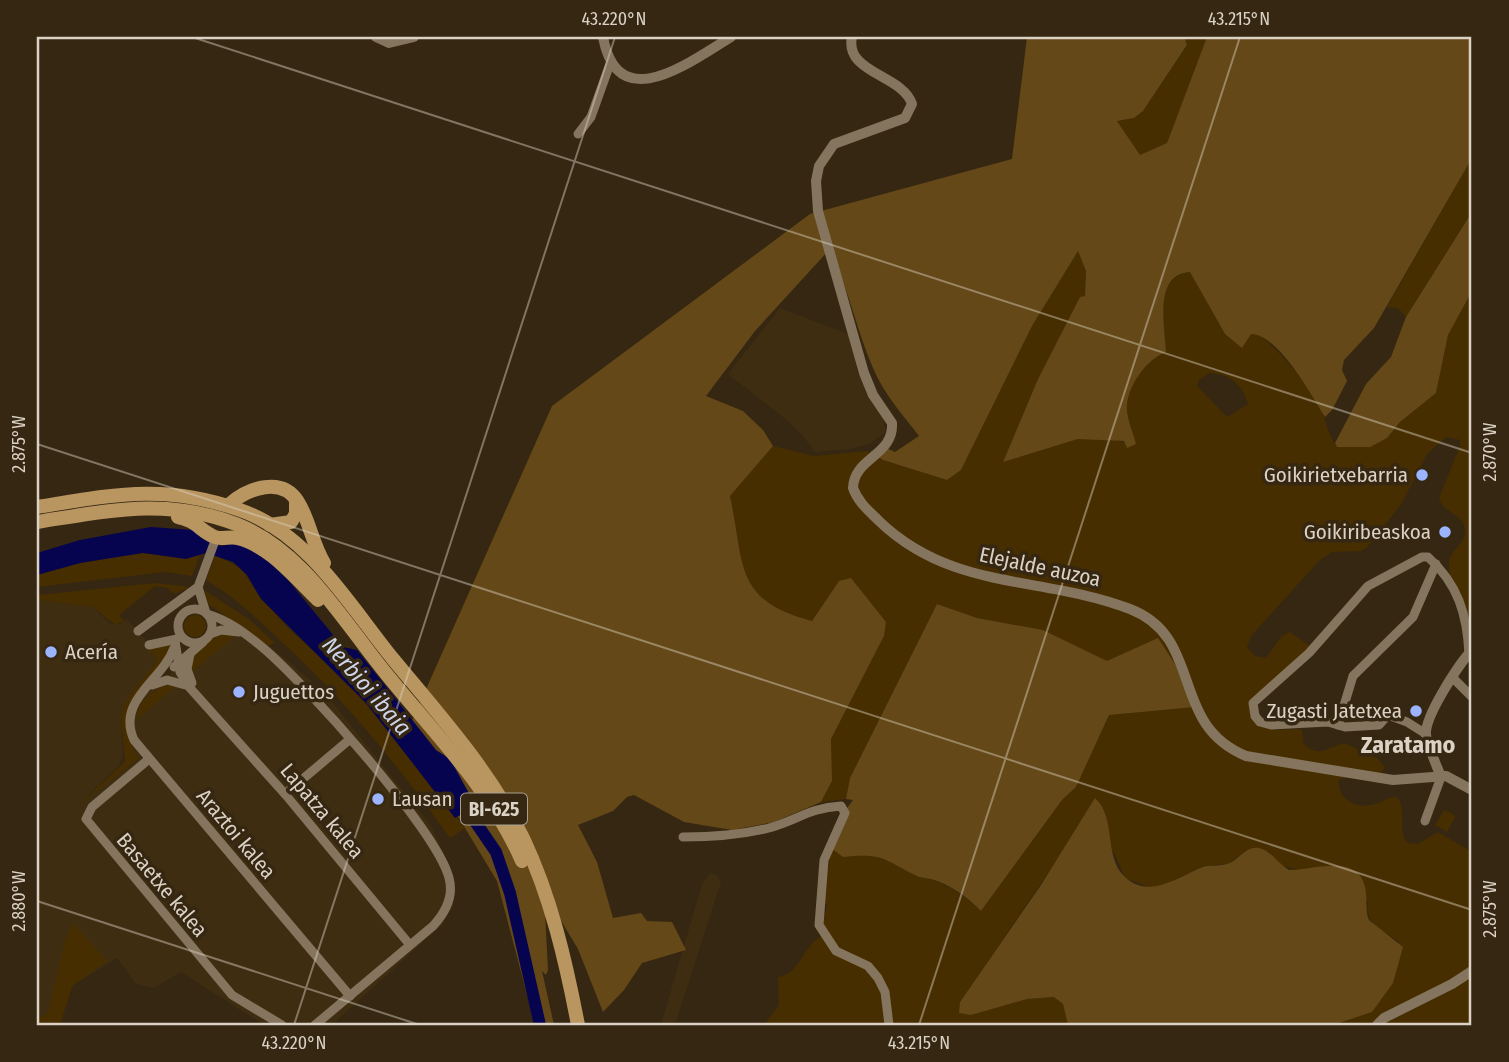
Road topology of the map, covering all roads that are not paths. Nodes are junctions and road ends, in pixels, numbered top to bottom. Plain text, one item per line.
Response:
1 (376, 37) edge
2 (414, 37) edge
3 (603, 37) edge
4 (731, 37) edge
5 (852, 37) edge
6 (610, 64) junction
7 (578, 134) dead end
8 (295, 497) junction
9 (230, 505) dead end
10 (37, 507) edge
11 (37, 523) edge
12 (270, 525) junction
13 (218, 531) junction
14 (1436, 564) junction
15 (195, 590) junction
16 (344, 595) junction
17 (207, 613) junction
18 (182, 614) junction
19 (138, 631) dead end
20 (244, 634) junction
21 (207, 638) junction
22 (177, 642) junction
23 (362, 644) junction
24 (149, 645) dead end
25 (1471, 652) edge
26 (190, 654) junction
27 (177, 664) junction
28 (1453, 678) junction
29 (189, 686) junction
30 (147, 687) junction
31 (1472, 697) edge
32 (204, 702) junction
33 (1338, 725) junction
34 (1426, 734) junction
35 (349, 740) junction
36 (149, 760) junction
37 (1441, 777) junction
38 (1472, 790) edge
39 (285, 794) junction
40 (1425, 821) dead end
41 (683, 837) dead end
42 (410, 945) junction
43 (1472, 971) edge
44 (350, 996) junction
45 (574, 1003) junction
46 (282, 1025) edge
47 (315, 1025) edge
48 (580, 1025) edge
49 (889, 1025) edge
50 (1377, 1025) edge

1 - 2 street
3 - 6 street
4 - 6 street
5 - 37 street, Elejalde auzoa
6 - 7 street
8 - 9 main road
8 - 12 main road
8 - 16 main road
10 - 12 main road, BI-625
11 - 13 main road
11 - 23 main road, BI-625
12 - 16 main road, BI-625
13 - 15 street
13 - 23 main road
14 - 25 street
14 - 33 street
14 - 33 street
15 - 17 street
15 - 18 street
15 - 19 street
16 - 45 main road, BI-625
17 - 18 street
17 - 20 street
17 - 21 street
18 - 22 street
20 - 21 street
20 - 35 street
21 - 22 street
21 - 26 street
22 - 24 street
22 - 27 street
22 - 30 street
23 - 45 main road, BI-625
25 - 28 street
26 - 27 street
26 - 32 street
27 - 29 street
27 - 30 street
28 - 31 street
28 - 34 street
29 - 30 street
29 - 32 street
30 - 36 street, Araztoi kalea
32 - 39 street, Lapatza kalea
33 - 34 street
34 - 37 street
35 - 39 street
35 - 42 street
36 - 44 street, Araztoi kalea
36 - 46 street, Basaetxe kalea
37 - 38 street, Elejalde auzoa
37 - 40 street
39 - 42 street, Lapatza kalea
41 - 49 street
42 - 44 street
43 - 50 street
44 - 47 street
45 - 48 main road

